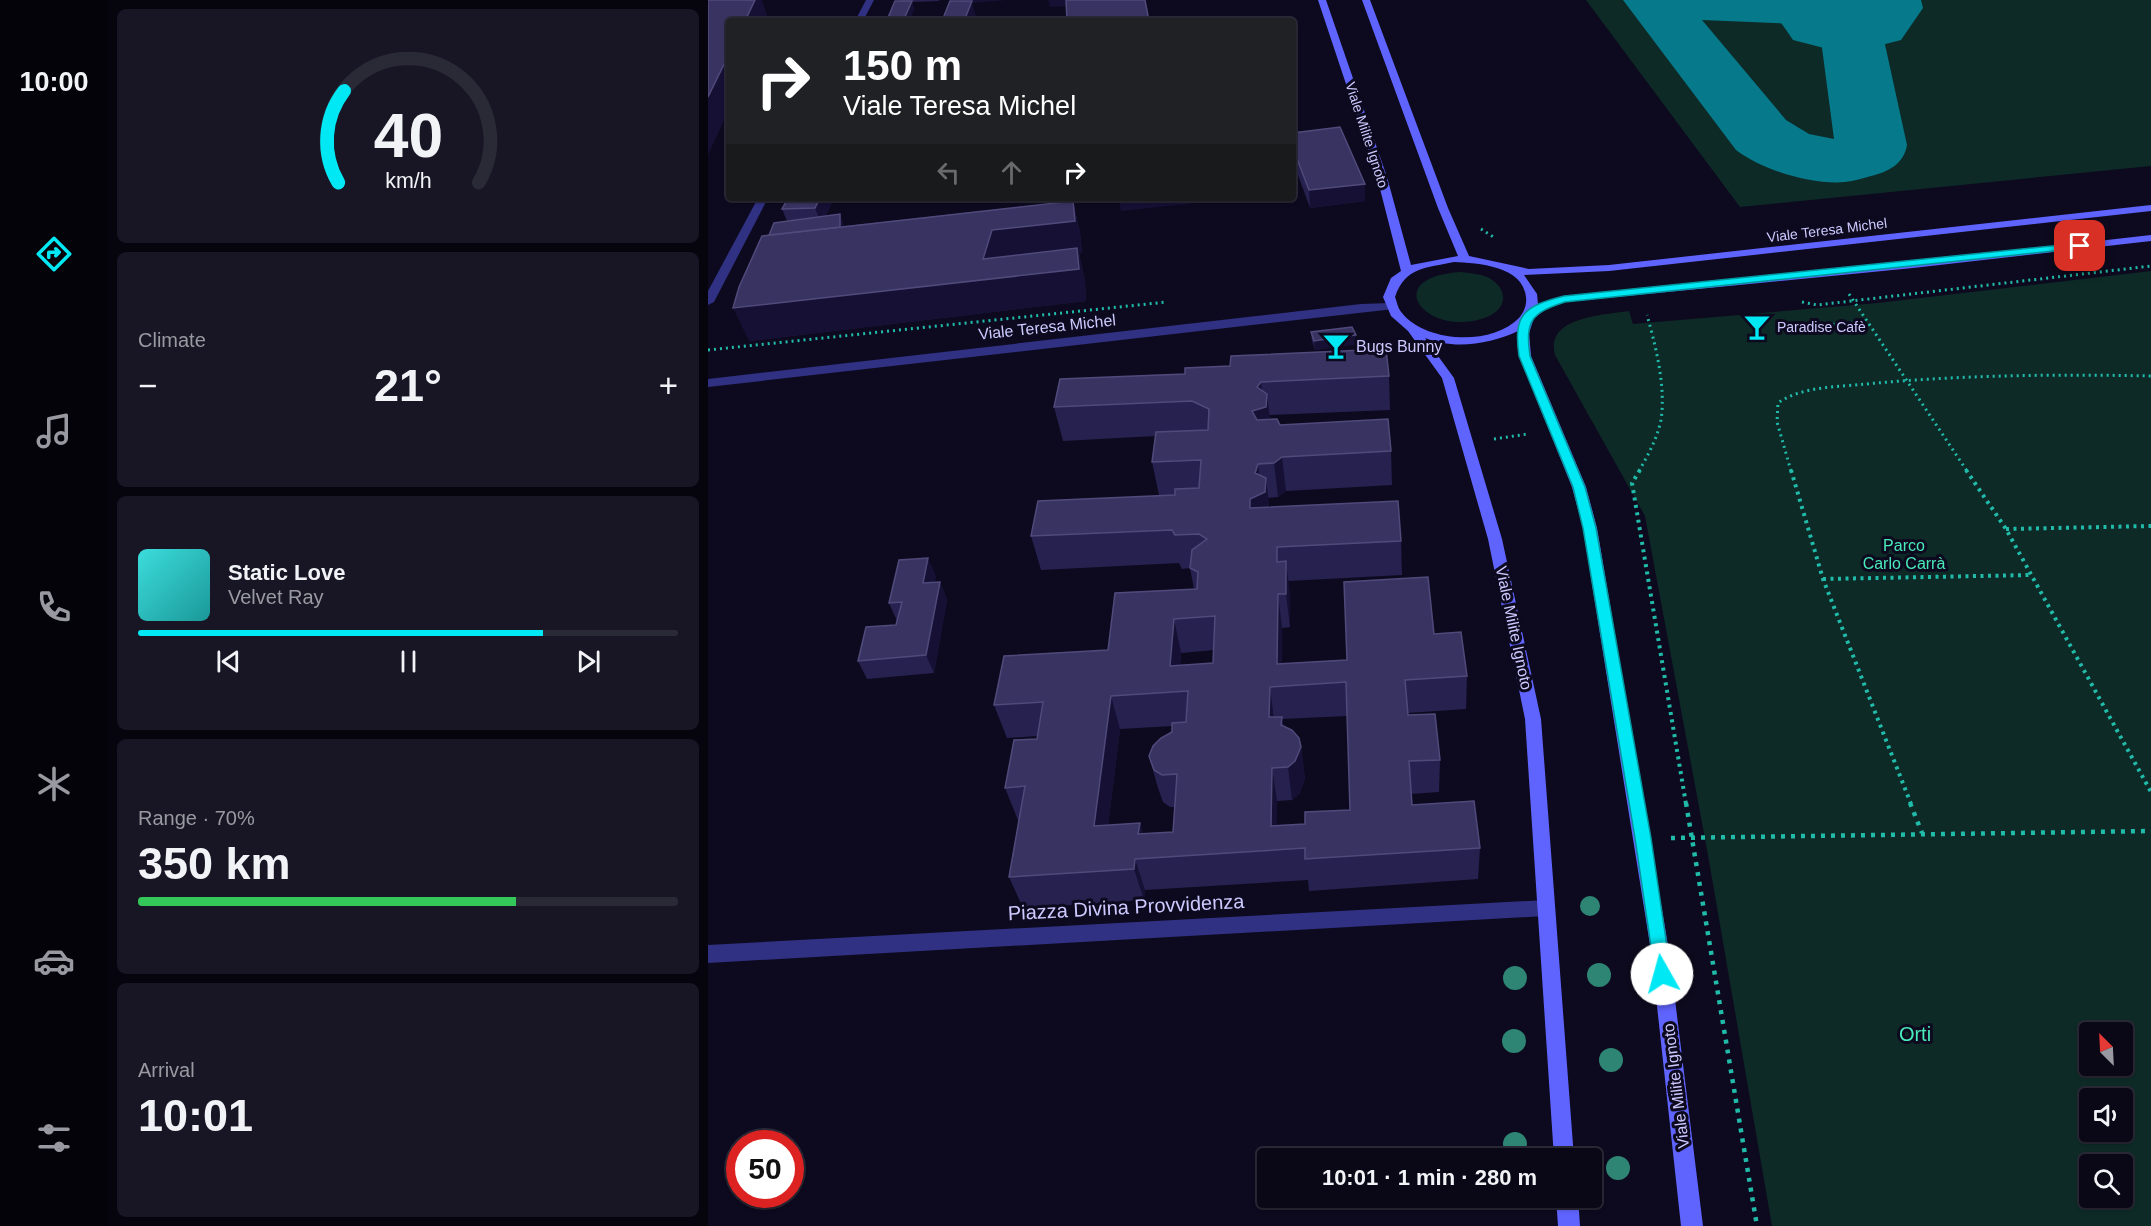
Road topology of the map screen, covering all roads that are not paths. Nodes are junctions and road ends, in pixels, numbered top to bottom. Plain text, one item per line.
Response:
1 (870, 0) edge
2 (1322, 0) edge
3 (1366, 0) edge
4 (861, 18) edge
5 (762, 201) edge
6 (2151, 208) edge
7 (2151, 238) edge
8 (1465, 259) junction
9 (1506, 267) junction
10 (1407, 272) junction
11 (708, 302) edge
12 (1390, 308) junction
13 (1526, 317) junction
14 (1413, 330) junction
15 (708, 383) edge
16 (1546, 908) junction
17 (708, 954) edge
18 (1563, 1148) edge
19 (1568, 1208) edge
20 (1569, 1226) edge
21 (1692, 1226) edge

1 - 4 street
2 - 10 main road, Viale Milite Ignoto
3 - 8 main road
5 - 11 street
6 - 9 main road, Viale Teresa Michel
7 - 13 main road
8 - 9 main road
8 - 10 main road
9 - 13 main road
10 - 12 main road
12 - 14 main road
12 - 15 street, Viale Teresa Michel
13 - 14 main road
13 - 21 main road, Viale Milite Ignoto
14 - 16 main road, Viale Milite Ignoto
16 - 17 street, Piazza Divina Provvidenza
16 - 18 main road, Viale Milite Ignoto
19 - 20 main road

